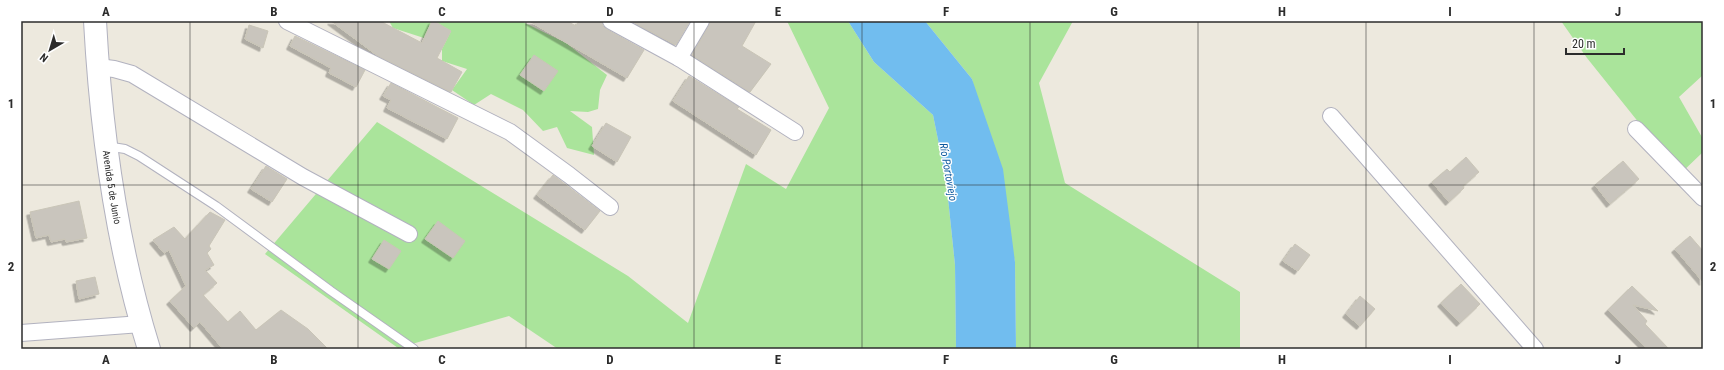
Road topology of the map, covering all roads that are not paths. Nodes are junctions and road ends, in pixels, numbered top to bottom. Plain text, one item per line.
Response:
1 (95, 21) edge
2 (287, 21) edge
3 (611, 21) edge
4 (701, 21) edge
5 (679, 58) junction
6 (98, 66) junction
7 (1332, 116) dead end
8 (1636, 129) dead end
9 (795, 132) dead end
10 (106, 146) junction
11 (1703, 198) edge
12 (610, 207) dead end
13 (409, 234) dead end
14 (142, 324) junction
15 (21, 333) edge
16 (149, 349) edge
17 (414, 349) edge
18 (1535, 349) edge

1 - 6 street, Avenida 5 de Junio
2 - 12 street
3 - 5 street
4 - 5 street
5 - 9 street
6 - 10 street, Avenida 5 de Junio
6 - 13 street
7 - 18 street
8 - 11 street
10 - 14 street, Avenida 5 de Junio
10 - 17 lane
14 - 15 street
14 - 16 street, Avenida 5 de Junio

